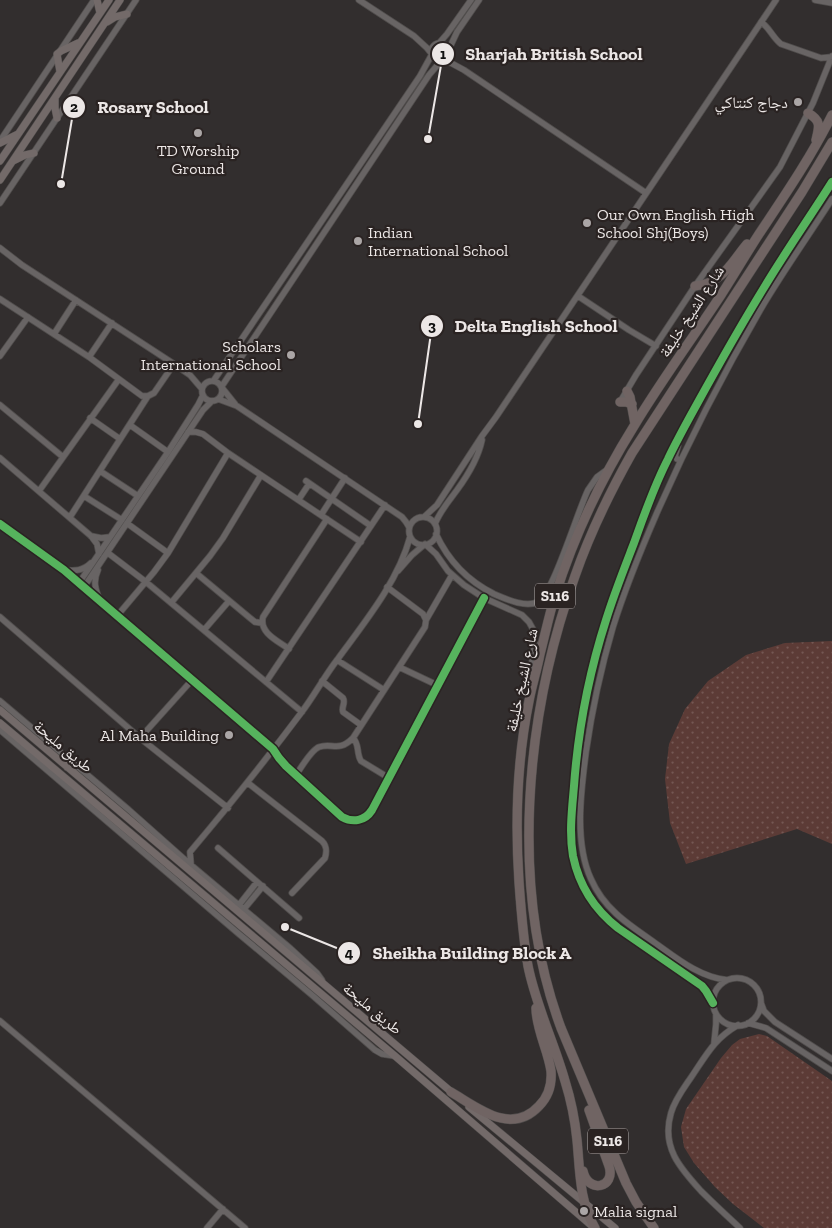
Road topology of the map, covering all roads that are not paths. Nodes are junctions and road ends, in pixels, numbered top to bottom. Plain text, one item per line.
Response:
1 (96, 0) edge
2 (109, 0) edge
3 (120, 0) edge
4 (136, 0) edge
5 (359, 0) edge
6 (471, 0) edge
7 (479, 0) edge
8 (776, 0) edge
9 (815, 0) edge
10 (832, 3) edge
11 (100, 13) junction
12 (127, 14) junction
13 (761, 22) junction
14 (105, 23) junction
15 (414, 36) junction
16 (81, 42) junction
17 (438, 43) junction
18 (449, 50) junction
19 (57, 54) junction
20 (431, 55) junction
21 (832, 56) edge
22 (442, 61) junction
23 (464, 70) junction
24 (60, 72) junction
25 (56, 97) junction
26 (808, 113) junction
27 (832, 115) edge
28 (57, 118) junction
29 (19, 134) junction
30 (0, 142) edge
31 (832, 142) edge
32 (813, 151) junction
33 (832, 151) edge
34 (34, 153) junction
35 (0, 161) edge
36 (13, 161) junction
37 (820, 162) junction
38 (0, 180) edge
39 (832, 182) edge
40 (646, 193) junction
41 (832, 199) edge
42 (0, 203) edge
43 (757, 237) junction
44 (0, 248) edge
45 (695, 286) junction
46 (765, 286) junction
47 (578, 296) junction
48 (0, 299) edge
49 (76, 300) junction
50 (763, 306) junction
51 (28, 316) junction
52 (112, 323) junction
53 (54, 334) junction
54 (656, 346) junction
55 (0, 356) edge
56 (89, 357) junction
57 (174, 364) junction
58 (190, 375) junction
59 (119, 378) junction
60 (212, 380) junction
61 (222, 387) junction
62 (627, 391) junction
63 (202, 392) junction
64 (148, 396) junction
65 (215, 400) junction
66 (620, 402) joint
67 (632, 404) junction
68 (0, 405) edge
69 (236, 406) junction
70 (90, 418) junction
71 (197, 419) junction
72 (635, 424) junction
73 (130, 425) junction
74 (684, 427) junction
75 (188, 432) junction
76 (203, 434) junction
77 (482, 436) junction
78 (120, 440) junction
79 (168, 452) junction
80 (228, 453) junction
81 (63, 457) junction
82 (0, 458) edge
83 (680, 460) junction
84 (610, 468) junction
85 (100, 471) junction
86 (261, 475) junction
87 (345, 478) junction
88 (39, 491) junction
89 (84, 496) junction
90 (138, 496) junction
91 (298, 499) junction
92 (332, 499) junction
93 (385, 505) junction
94 (70, 517) junction
95 (324, 517) junction
96 (402, 517) junction
97 (421, 517) junction
98 (125, 522) junction
99 (0, 524) edge
100 (435, 524) junction
101 (371, 526) junction
102 (409, 527) junction
103 (436, 534) junction
104 (91, 536) junction
105 (110, 537) junction
106 (410, 537) junction
107 (361, 542) junction
108 (424, 544) junction
109 (168, 553) junction
110 (104, 555) junction
111 (64, 570) junction
112 (196, 573) junction
113 (452, 575) junction
114 (393, 577) junction
115 (146, 582) junction
116 (82, 585) junction
117 (387, 587) junction
118 (484, 598) junction
119 (229, 601) junction
120 (101, 602) junction
121 (171, 602) junction
122 (117, 616) junction
123 (0, 617) edge
124 (426, 620) junction
125 (262, 623) junction
126 (204, 630) junction
127 (289, 649) junction
128 (337, 660) junction
129 (399, 667) junction
130 (192, 680) junction
131 (322, 681) junction
132 (266, 682) junction
133 (438, 685) junction
134 (384, 690) junction
135 (0, 701) edge
136 (528, 703) junction
137 (0, 710) edge
138 (302, 712) junction
139 (0, 723) edge
140 (361, 726) junction
141 (0, 730) edge
142 (140, 738) junction
143 (353, 738) junction
144 (274, 749) junction
145 (64, 755) junction
146 (68, 768) junction
147 (296, 775) junction
148 (389, 778) junction
149 (248, 783) junction
150 (228, 808) junction
151 (118, 810) junction
152 (129, 810) junction
153 (218, 848) dead end
154 (190, 852) junction
155 (178, 853) junction
156 (191, 865) junction
157 (184, 879) junction
158 (260, 884) junction
159 (185, 888) junction
160 (292, 893) dead end
161 (241, 907) junction
162 (299, 918) dead end
163 (727, 980) junction
164 (326, 986) junction
165 (537, 1000) junction
166 (713, 1002) junction
167 (760, 1002) junction
168 (716, 1014) junction
169 (0, 1021) edge
170 (748, 1022) junction
171 (738, 1026) junction
172 (714, 1044) junction
173 (570, 1049) junction
174 (395, 1056) junction
175 (832, 1059) edge
176 (832, 1071) edge
177 (451, 1092) junction
178 (578, 1142) junction
179 (584, 1202) junction
180 (223, 1209) junction
181 (207, 1228) edge
182 (245, 1228) edge
183 (594, 1228) edge
184 (615, 1228) edge
185 (654, 1228) edge
186 (740, 1228) edge

1 - 11 main road
1 - 19 street
2 - 11 main road
3 - 14 main road
4 - 12 street
5 - 15 street
6 - 17 street
7 - 18 street
8 - 13 street
9 - 10 street
11 - 16 main road
12 - 14 main road
12 - 28 street
13 - 21 street
13 - 40 street
14 - 25 main road
15 - 17 street
15 - 20 street
16 - 19 main road
16 - 24 main road
17 - 18 street
17 - 20 street
18 - 22 street
18 - 23 street
19 - 24 main road
19 - 30 street
20 - 22 street
20 - 60 street
21 - 26 street
22 - 23 street
22 - 61 street
23 - 40 street
24 - 29 main road
25 - 28 main road
25 - 36 main road
26 - 32 highway
26 - 45 street
27 - 32 highway, شارع الشيخ خليفة / S116
28 - 34 street
29 - 30 main road
29 - 35 main road
31 - 37 highway, شارع الشيخ خليفة / S116
32 - 43 highway, شارع الشيخ خليفة / S116
33 - 37 highway
34 - 36 main road
34 - 42 street
36 - 38 main road
37 - 173 highway, شارع الشيخ خليفة / S116
39 - 46 street
40 - 47 street
41 - 50 street
43 - 45 highway
43 - 72 highway, شارع الشيخ خليفة / S116
44 - 49 street
45 - 54 street
46 - 50 street
46 - 74 street
47 - 54 street
47 - 77 street
48 - 51 street
49 - 52 street
49 - 53 street
50 - 83 street
51 - 53 street
51 - 55 street
52 - 56 street
52 - 57 street
53 - 56 street
54 - 62 street
56 - 59 street
57 - 58 street
57 - 64 street
58 - 60 street
58 - 63 street
59 - 64 street
59 - 70 street
60 - 61 street
60 - 63 street
61 - 65 street
61 - 69 street
62 - 66 street
62 - 67 highway
63 - 65 street
63 - 79 street
64 - 73 street
65 - 69 street
65 - 71 street
66 - 67 highway
67 - 72 highway
68 - 81 street
69 - 87 street
70 - 78 street
70 - 81 street
71 - 75 street
71 - 76 street
72 - 84 highway, شارع الشيخ خليفة / S116
73 - 78 street
73 - 79 street
74 - 83 street
74 - 166 street
75 - 76 street
75 - 98 street
76 - 80 street
77 - 97 street
77 - 100 street
78 - 85 street
79 - 90 street
80 - 86 street
80 - 109 street
81 - 88 street
82 - 88 street
83 - 163 street
84 - 103 street
84 - 136 highway, شارع الشيخ خليفة / S116
85 - 89 street
85 - 90 street
86 - 91 street
86 - 112 street
87 - 92 street
87 - 93 street
88 - 94 street
89 - 94 street
89 - 98 street
90 - 98 street
91 - 92 street
91 - 95 street
92 - 95 street
92 - 101 street
93 - 96 street
93 - 101 street
94 - 104 street
95 - 107 street
95 - 125 street
96 - 97 street
96 - 102 street
97 - 100 street
97 - 102 street
98 - 105 street
98 - 109 street
98 - 110 street
99 - 111 street
100 - 103 street
101 - 107 street
102 - 106 street
103 - 108 street
104 - 105 street
104 - 110 street
105 - 110 street
106 - 108 street
106 - 114 street
107 - 127 street
108 - 113 street
108 - 114 street
109 - 115 street
110 - 111 street
110 - 115 street
110 - 116 street
110 - 120 street
111 - 116 street
112 - 119 street
112 - 121 street
113 - 118 street
113 - 124 street
114 - 117 street
115 - 121 street
115 - 122 street
116 - 120 street
117 - 124 street
117 - 128 street
118 - 133 street
118 - 136 street
119 - 125 street
119 - 126 street
120 - 122 street
121 - 126 street
122 - 130 street
123 - 142 street
124 - 129 street
125 - 127 street
126 - 132 street
127 - 132 street
128 - 131 street
128 - 134 street
129 - 133 street
129 - 134 street
130 - 142 street
130 - 144 street
131 - 138 street
131 - 140 street
132 - 138 street
133 - 148 street
134 - 140 street
135 - 145 street
136 - 165 highway, شارع الشيخ خليفة / S116
137 - 146 main road, طريق مليحة
138 - 144 street
139 - 157 main road, طريق مليحة
140 - 143 street
141 - 159 street
142 - 150 street
143 - 147 street
143 - 148 street
144 - 147 street
144 - 149 street
145 - 146 main road
145 - 152 street
146 - 151 main road, طريق مليحة
147 - 148 street
149 - 150 street
149 - 160 street
150 - 154 street
151 - 152 main road
151 - 164 main road, طريق مليحة
152 - 155 street
153 - 158 street
154 - 155 street
154 - 156 street
155 - 156 street
156 - 161 street
157 - 159 main road
157 - 174 main road, طريق مليحة
158 - 161 street
158 - 162 street
159 - 174 street
161 - 164 street
163 - 166 street
163 - 167 street
164 - 177 main road, طريق مليحة
165 - 177 highway
165 - 178 highway, شارع الشيخ خليفة / S116
166 - 168 street
167 - 170 street
167 - 175 street
168 - 171 street
168 - 172 street
169 - 180 street
170 - 171 street
170 - 176 street
171 - 172 street
172 - 186 street
173 - 178 highway
173 - 185 highway, شارع الشيخ خليفة / S116
174 - 183 main road, طريق مليحة
177 - 179 main road, طريق مليحة
178 - 179 highway, شارع الشيخ خليفة / S116
179 - 183 highway, شارع الشيخ خليفة / S116
179 - 184 main road, طريق مليحة
180 - 181 street
180 - 182 street

